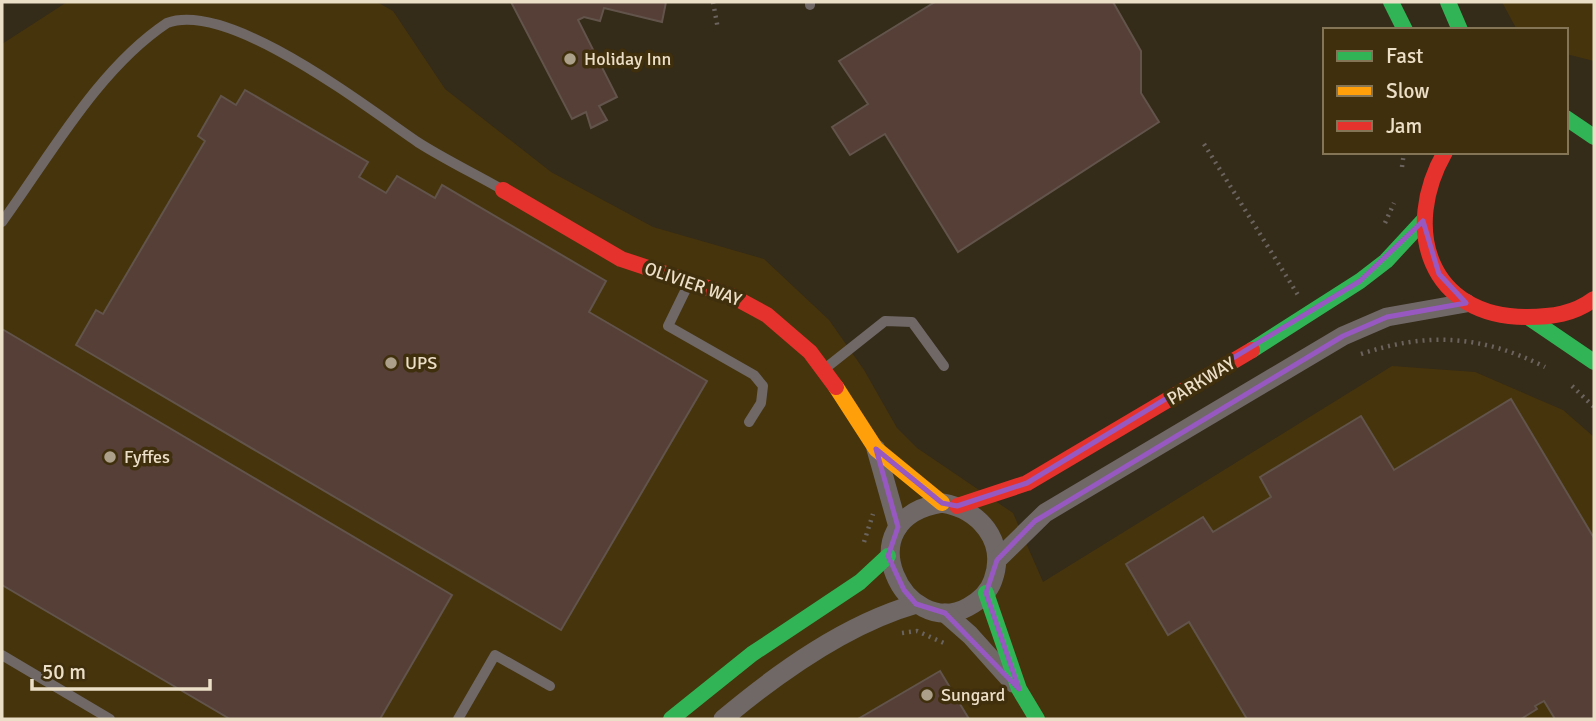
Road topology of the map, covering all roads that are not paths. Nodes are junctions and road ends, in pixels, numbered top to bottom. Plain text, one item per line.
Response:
1 (1391, 2) edge
2 (1448, 2) edge
3 (1404, 28) edge
4 (1459, 28) edge
5 (1594, 117) edge
6 (1570, 120) edge
7 (1594, 137) edge
8 (1440, 156) edge
9 (503, 190) joint
10 (1423, 220) junction
11 (2, 222) edge
12 (689, 282) junction
13 (1594, 299) edge
14 (1466, 303) junction
15 (1528, 317) junction
16 (1594, 362) edge
17 (944, 366) dead end
18 (824, 369) junction
19 (749, 422) dead end
20 (876, 449) junction
21 (949, 505) junction
22 (898, 527) junction
23 (888, 556) junction
24 (997, 560) junction
25 (986, 593) junction
26 (916, 604) junction
27 (945, 613) junction
28 (2, 655) edge
29 (550, 686) dead end
30 (1019, 689) junction
31 (108, 719) edge
32 (458, 719) edge
33 (671, 719) edge
34 (723, 719) edge
35 (1037, 719) edge

1 - 3 main road
2 - 4 main road
5 - 6 street
6 - 7 main road
8 - 10 main road
9 - 11 lane
9 - 12 main road, OLIVIER WAY
10 - 14 main road
10 - 21 main road, PARKWAY
12 - 18 main road, OLIVIER WAY
12 - 19 lane
13 - 15 main road
14 - 15 main road
14 - 24 street, PARKWAY
15 - 16 main road
17 - 18 lane
18 - 20 main road, OLIVIER WAY
20 - 21 main road, OLIVIER WAY
20 - 22 street, OLIVIER WAY
21 - 22 street
21 - 24 street
22 - 23 street
23 - 26 street
23 - 33 main road
24 - 25 street
25 - 27 street
25 - 30 main road
26 - 27 street
26 - 34 street
27 - 30 street
28 - 31 lane
29 - 32 lane
30 - 35 main road

